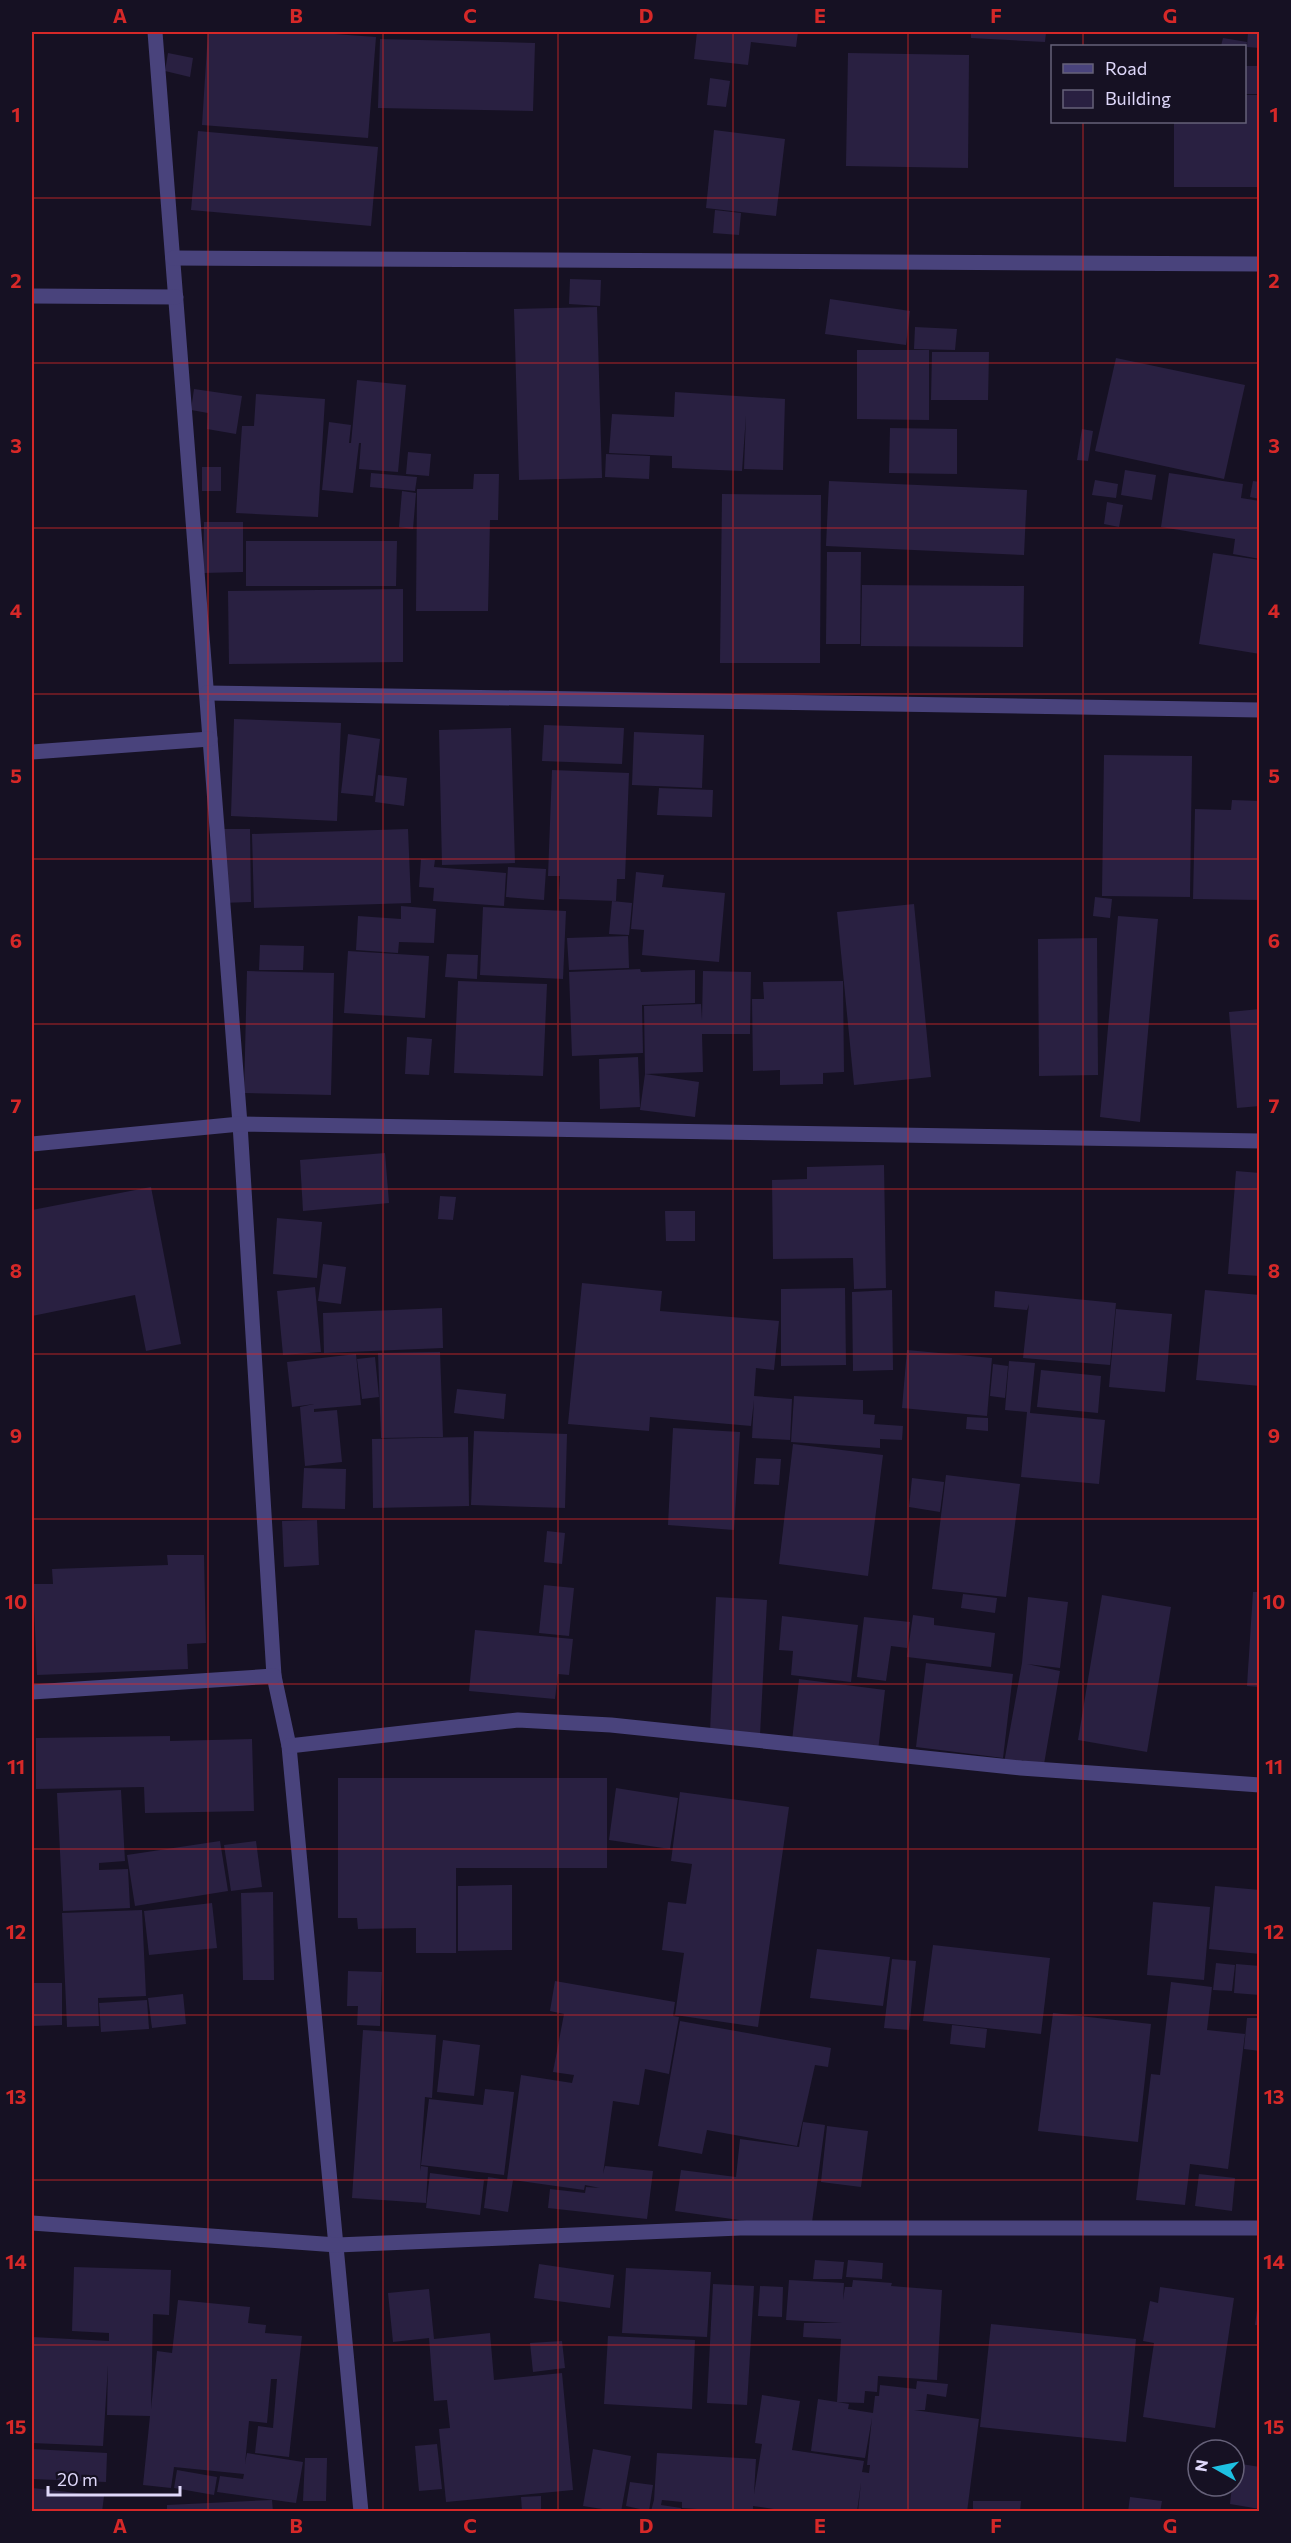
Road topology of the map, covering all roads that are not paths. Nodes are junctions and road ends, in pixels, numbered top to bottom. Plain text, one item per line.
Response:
1 (155, 32) edge
2 (173, 258) junction
3 (1260, 264) edge
4 (32, 296) edge
5 (176, 297) junction
6 (207, 693) junction
7 (1260, 710) edge
8 (210, 739) junction
9 (32, 752) edge
10 (240, 1124) junction
11 (1260, 1141) edge
12 (32, 1144) edge
13 (274, 1676) junction
14 (32, 1692) edge
15 (289, 1746) junction
16 (1260, 1785) edge
17 (32, 2223) edge
18 (1260, 2228) edge
19 (337, 2245) junction
20 (361, 2511) edge

1 - 2 street
2 - 3 street
2 - 5 street
4 - 5 street
5 - 6 street
6 - 7 street
6 - 8 street
8 - 9 street
8 - 10 street
10 - 11 street
10 - 12 street
10 - 13 street
13 - 14 street
13 - 15 street
15 - 16 street
15 - 19 street
17 - 19 street
18 - 19 street
19 - 20 street

